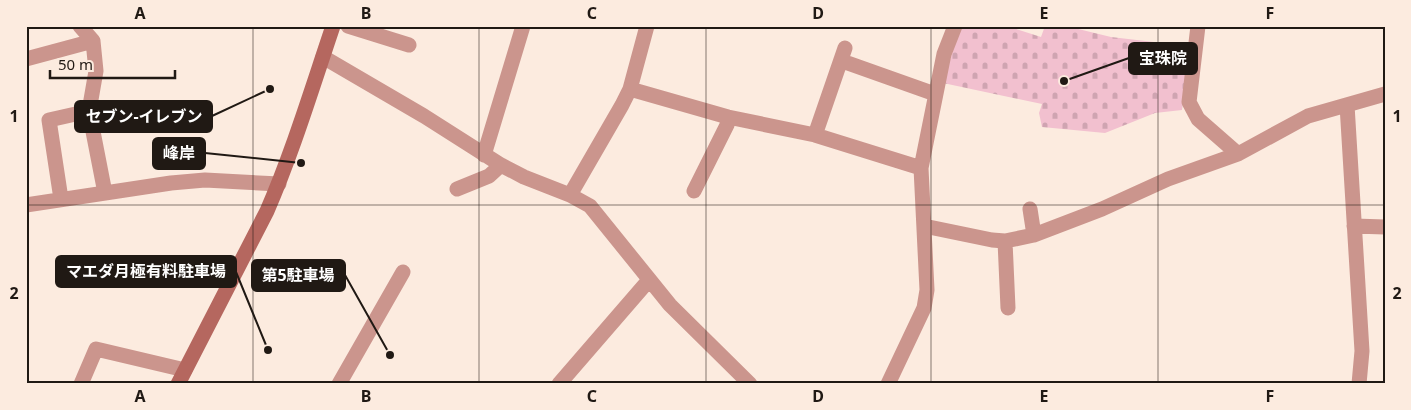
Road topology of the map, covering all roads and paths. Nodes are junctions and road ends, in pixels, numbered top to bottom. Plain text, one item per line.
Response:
1 (80, 26) edge
2 (333, 26) edge
3 (348, 26) edge
4 (523, 26) edge
5 (647, 26) edge
6 (955, 26) edge
7 (1198, 26) edge
8 (92, 41) junction
9 (409, 45) dead end
10 (322, 57) junction
11 (26, 59) edge
12 (630, 89) junction
13 (935, 94) junction
14 (1385, 94) edge
15 (1348, 105) junction
16 (89, 111) junction
17 (728, 117) junction
18 (815, 135) junction
19 (1238, 154) junction
20 (484, 155) junction
21 (501, 165) junction
22 (921, 168) junction
23 (279, 184) junction
24 (457, 189) dead end
25 (694, 191) dead end
26 (104, 193) junction
27 (570, 195) junction
28 (61, 199) junction
29 (26, 205) edge
30 (1030, 209) dead end
31 (924, 226) junction
32 (1354, 226) junction
33 (1385, 227) edge
34 (1034, 235) junction
35 (1005, 241) junction
36 (403, 272) dead end
37 (649, 280) junction
38 (1008, 308) dead end
39 (182, 377) edge
40 (81, 384) edge
41 (339, 384) edge
42 (559, 384) edge
43 (750, 384) edge
44 (888, 384) edge
45 (1359, 384) edge

1 - 8 street
2 - 10 street
3 - 9 street
4 - 20 street
5 - 12 street
6 - 13 street
7 - 19 street
8 - 11 street
8 - 16 street
10 - 20 street
10 - 23 street
12 - 17 street
12 - 27 street
13 - 18 street
13 - 22 street
14 - 15 street
15 - 19 street
15 - 32 street
16 - 26 street
16 - 28 street
17 - 18 street
17 - 25 street
18 - 22 street
19 - 34 street
20 - 21 street
21 - 24 street
21 - 27 street
22 - 31 street
23 - 26 street
23 - 39 street
26 - 28 street
27 - 37 street
28 - 29 street
30 - 34 street
31 - 35 street
31 - 44 street
32 - 33 street
32 - 45 street
34 - 35 street
35 - 38 street
36 - 41 street
37 - 42 street
37 - 43 street
39 - 40 street

